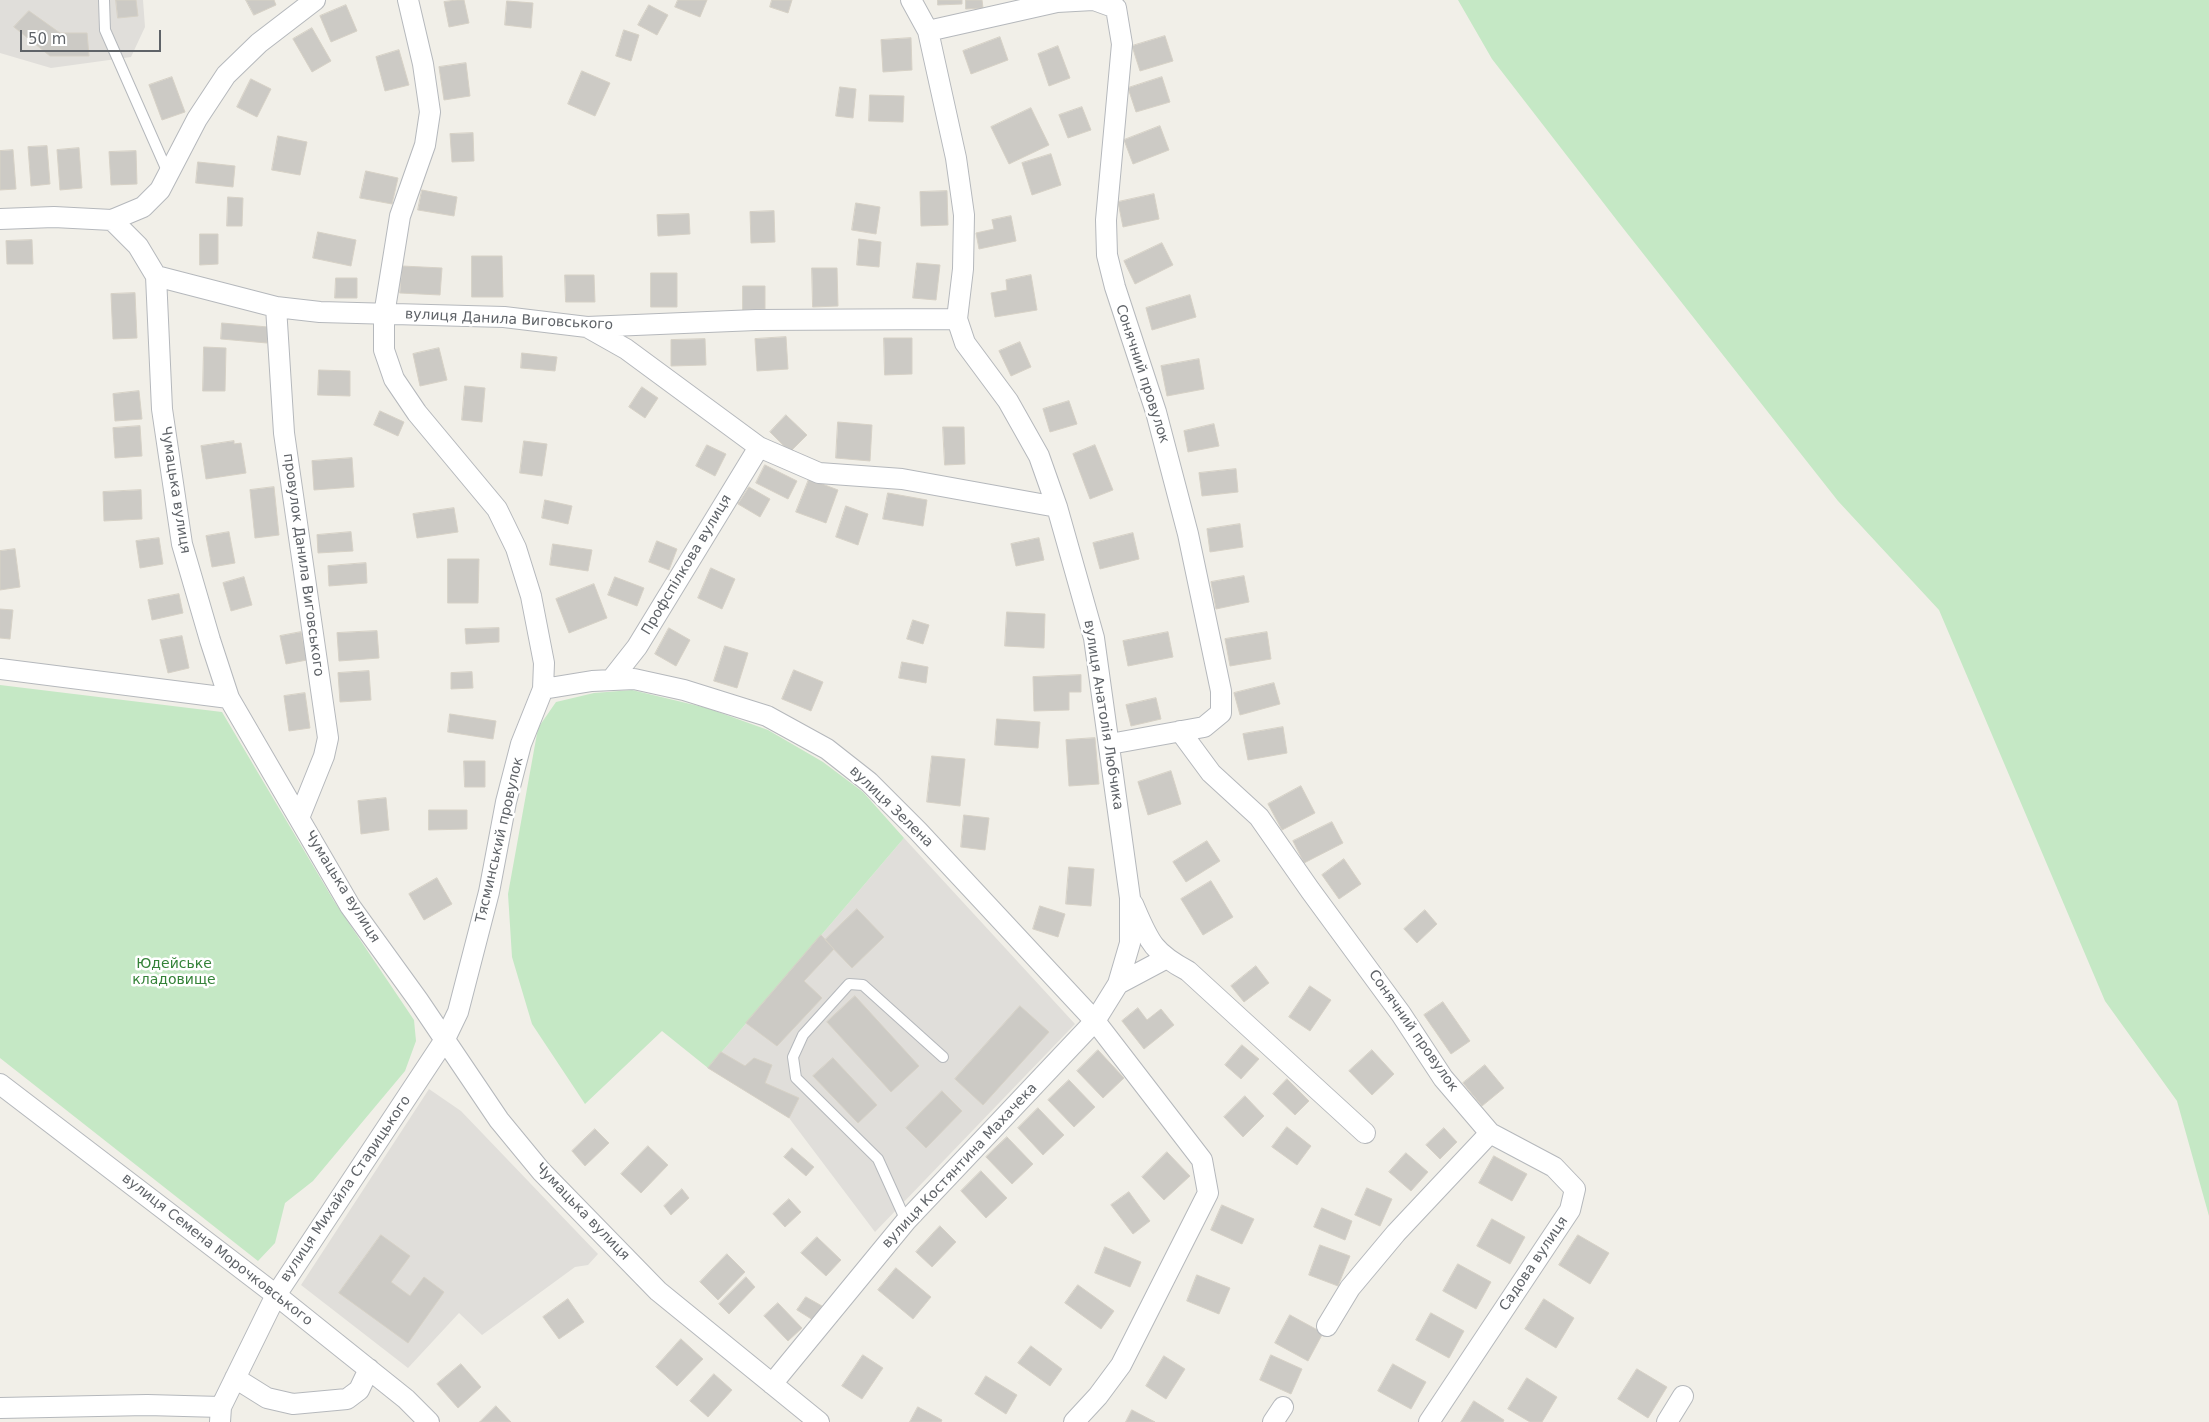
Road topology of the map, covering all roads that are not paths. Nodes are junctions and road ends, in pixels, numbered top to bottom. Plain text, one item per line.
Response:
1 (104, 0) edge
2 (315, 0) edge
3 (408, 0) edge
4 (911, 0) edge
5 (1094, 0) edge
6 (928, 31) junction
7 (168, 174) junction
8 (143, 207) junction
9 (0, 219) edge
10 (112, 220) junction
11 (138, 246) junction
12 (156, 276) junction
13 (276, 307) junction
14 (384, 315) junction
15 (957, 319) junction
16 (587, 327) junction
17 (759, 447) junction
18 (1057, 507) junction
19 (0, 669) edge
20 (611, 680) junction
21 (543, 689) junction
22 (229, 698) junction
23 (1180, 731) junction
24 (1110, 744) junction
25 (299, 818) junction
26 (1130, 898) junction
27 (1165, 959) junction
28 (1118, 984) junction
29 (1095, 1021) junction
30 (444, 1041) junction
31 (943, 1057) dead end
32 (0, 1084) edge
33 (1365, 1133) dead end
34 (1490, 1133) junction
35 (906, 1221) junction
36 (276, 1295) junction
37 (1327, 1326) dead end
38 (369, 1369) junction
39 (235, 1378) junction
40 (772, 1384) junction
41 (1683, 1396) dead end
42 (0, 1408) edge
43 (220, 1415) edge
44 (429, 1422) edge
45 (819, 1422) edge
46 (1074, 1422) edge
47 (1429, 1422) edge
48 (1667, 1422) edge

1 - 7 lane
2 - 7 street
3 - 14 street, Тясминський провулок
4 - 6 street, вулиця Анатолія Любчика
5 - 6 street, Сонячний провулок
5 - 23 street, Сонячний провулок
6 - 15 street, вулиця Анатолія Любчика
7 - 8 street
8 - 10 street
8 - 11 street
9 - 10 street
10 - 11 street, Чумацька вулиця
11 - 12 street, Чумацька вулиця
12 - 13 street, вулиця Данила Виговського
12 - 22 street, Чумацька вулиця
13 - 14 street, вулиця Данила Виговського
13 - 25 street, провулок Данила Виговського
14 - 16 street, вулиця Данила Виговського
14 - 21 street, Тясминський провулок
15 - 16 street, вулиця Данила Виговського
15 - 18 street, вулиця Анатолія Любчика
16 - 17 street
17 - 18 street
17 - 20 street, Профспілкова вулиця
18 - 24 street, вулиця Анатолія Любчика
19 - 22 street
20 - 21 street, вулиця Зелена
20 - 29 street, вулиця Зелена
21 - 30 street, Тясминський провулок
22 - 25 street, Чумацька вулиця
23 - 24 street, Сонячний провулок
23 - 34 street, Сонячний провулок
24 - 26 street, вулиця Анатолія Любчика
25 - 30 street, Чумацька вулиця
26 - 27 street, вулиця Анатолія Любчика
26 - 28 street, вулиця Анатолія Любчика
27 - 28 street
27 - 33 street, вулиця Анатолія Любчика
28 - 29 street, вулиця Анатолія Любчика
29 - 35 street, вулиця Костянтина Махачека
29 - 46 street
30 - 36 street, вулиця Михайла Старицького
30 - 40 street, Чумацька вулиця
31 - 35 lane
32 - 36 street, вулиця Семена Морочковського
34 - 37 street
34 - 47 street, Садова вулиця
35 - 40 street, вулиця Костянтина Махачека
36 - 38 street, вулиця Семена Морочковського
36 - 39 street, вулиця Михайла Старицького
38 - 39 street
38 - 44 street, вулиця Семена Морочковського
39 - 43 street, вулиця Михайла Старицького
40 - 45 street, Чумацька вулиця
41 - 48 street
42 - 43 street

